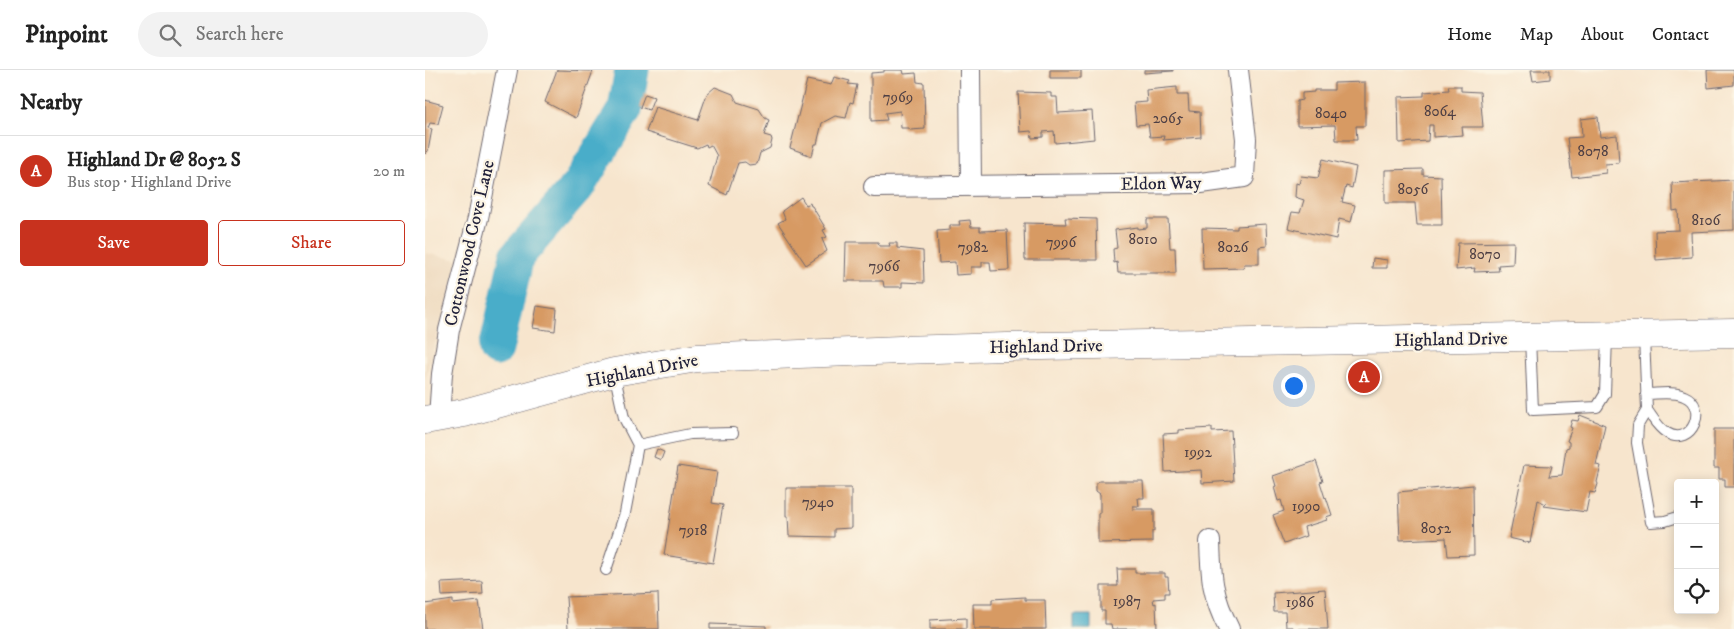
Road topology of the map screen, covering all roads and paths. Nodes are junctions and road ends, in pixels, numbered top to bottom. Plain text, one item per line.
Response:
1 (507, 70) edge
2 (969, 70) edge
3 (1237, 70) edge
4 (971, 186) junction
5 (874, 187) dead end
6 (1734, 334) edge
7 (1607, 336) junction
8 (1644, 336) junction
9 (1530, 337) junction
10 (614, 372) junction
11 (1646, 394) junction
12 (1647, 410) junction
13 (432, 418) edge
14 (733, 433) dead end
15 (638, 445) junction
16 (1674, 518) edge
17 (1210, 541) dead end
18 (606, 570) dead end
19 (1229, 629) edge

1 - 13 street, Cottonwood Cove Lane
2 - 4 street
3 - 4 street, Eldon Way
4 - 5 street
6 - 8 main road, Highland Drive
7 - 8 main road, Highland Drive
7 - 9 main road, Highland Drive
7 - 9 lane
8 - 11 lane
9 - 10 main road, Highland Drive
10 - 13 main road, Highland Drive
10 - 15 lane
11 - 12 lane
11 - 12 lane
12 - 16 lane
14 - 15 lane
15 - 18 lane
17 - 19 street

